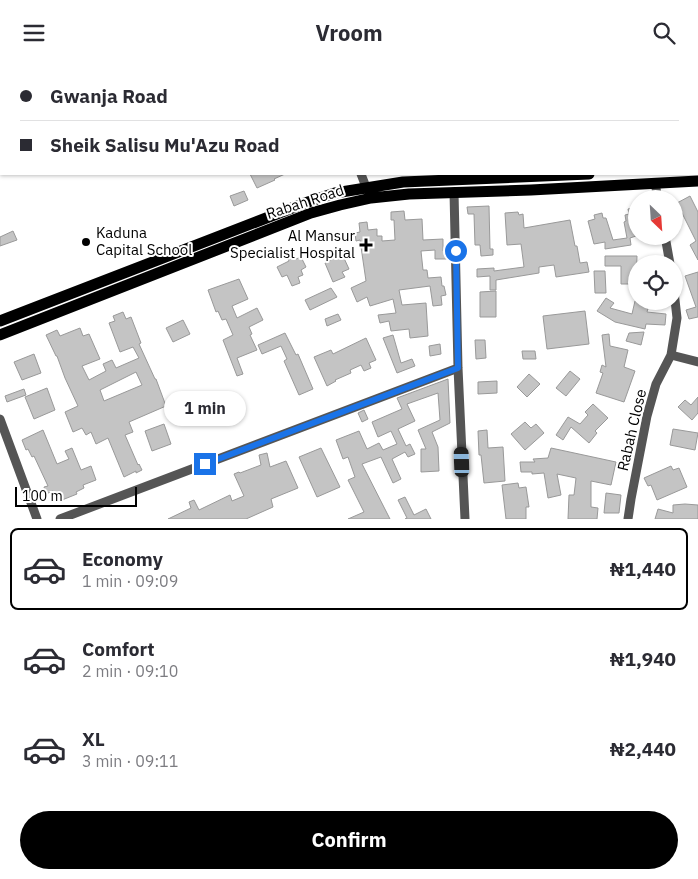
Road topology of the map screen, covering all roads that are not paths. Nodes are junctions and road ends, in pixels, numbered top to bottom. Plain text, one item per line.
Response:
1 (361, 175) edge
2 (562, 175) edge
3 (698, 181) edge
4 (655, 183) junction
5 (366, 187) junction
6 (656, 190) edge
7 (454, 192) junction
8 (675, 310) edge
9 (0, 321) edge
10 (0, 335) edge
11 (671, 355) junction
12 (698, 362) edge
13 (458, 368) junction
14 (0, 419) edge
15 (37, 519) edge
16 (60, 519) edge
17 (465, 519) edge
18 (628, 519) edge

1 - 5 street
2 - 5 main road, Rabah Road
3 - 4 main road, Rabah Road
4 - 6 street
4 - 7 main road, Rabah Road
5 - 9 main road, Rabah Road
7 - 10 main road, Rabah Road
7 - 13 street
8 - 11 street, Rabah Close
11 - 12 street
11 - 18 street, Rabah Close
13 - 16 street
13 - 17 street
14 - 15 street

